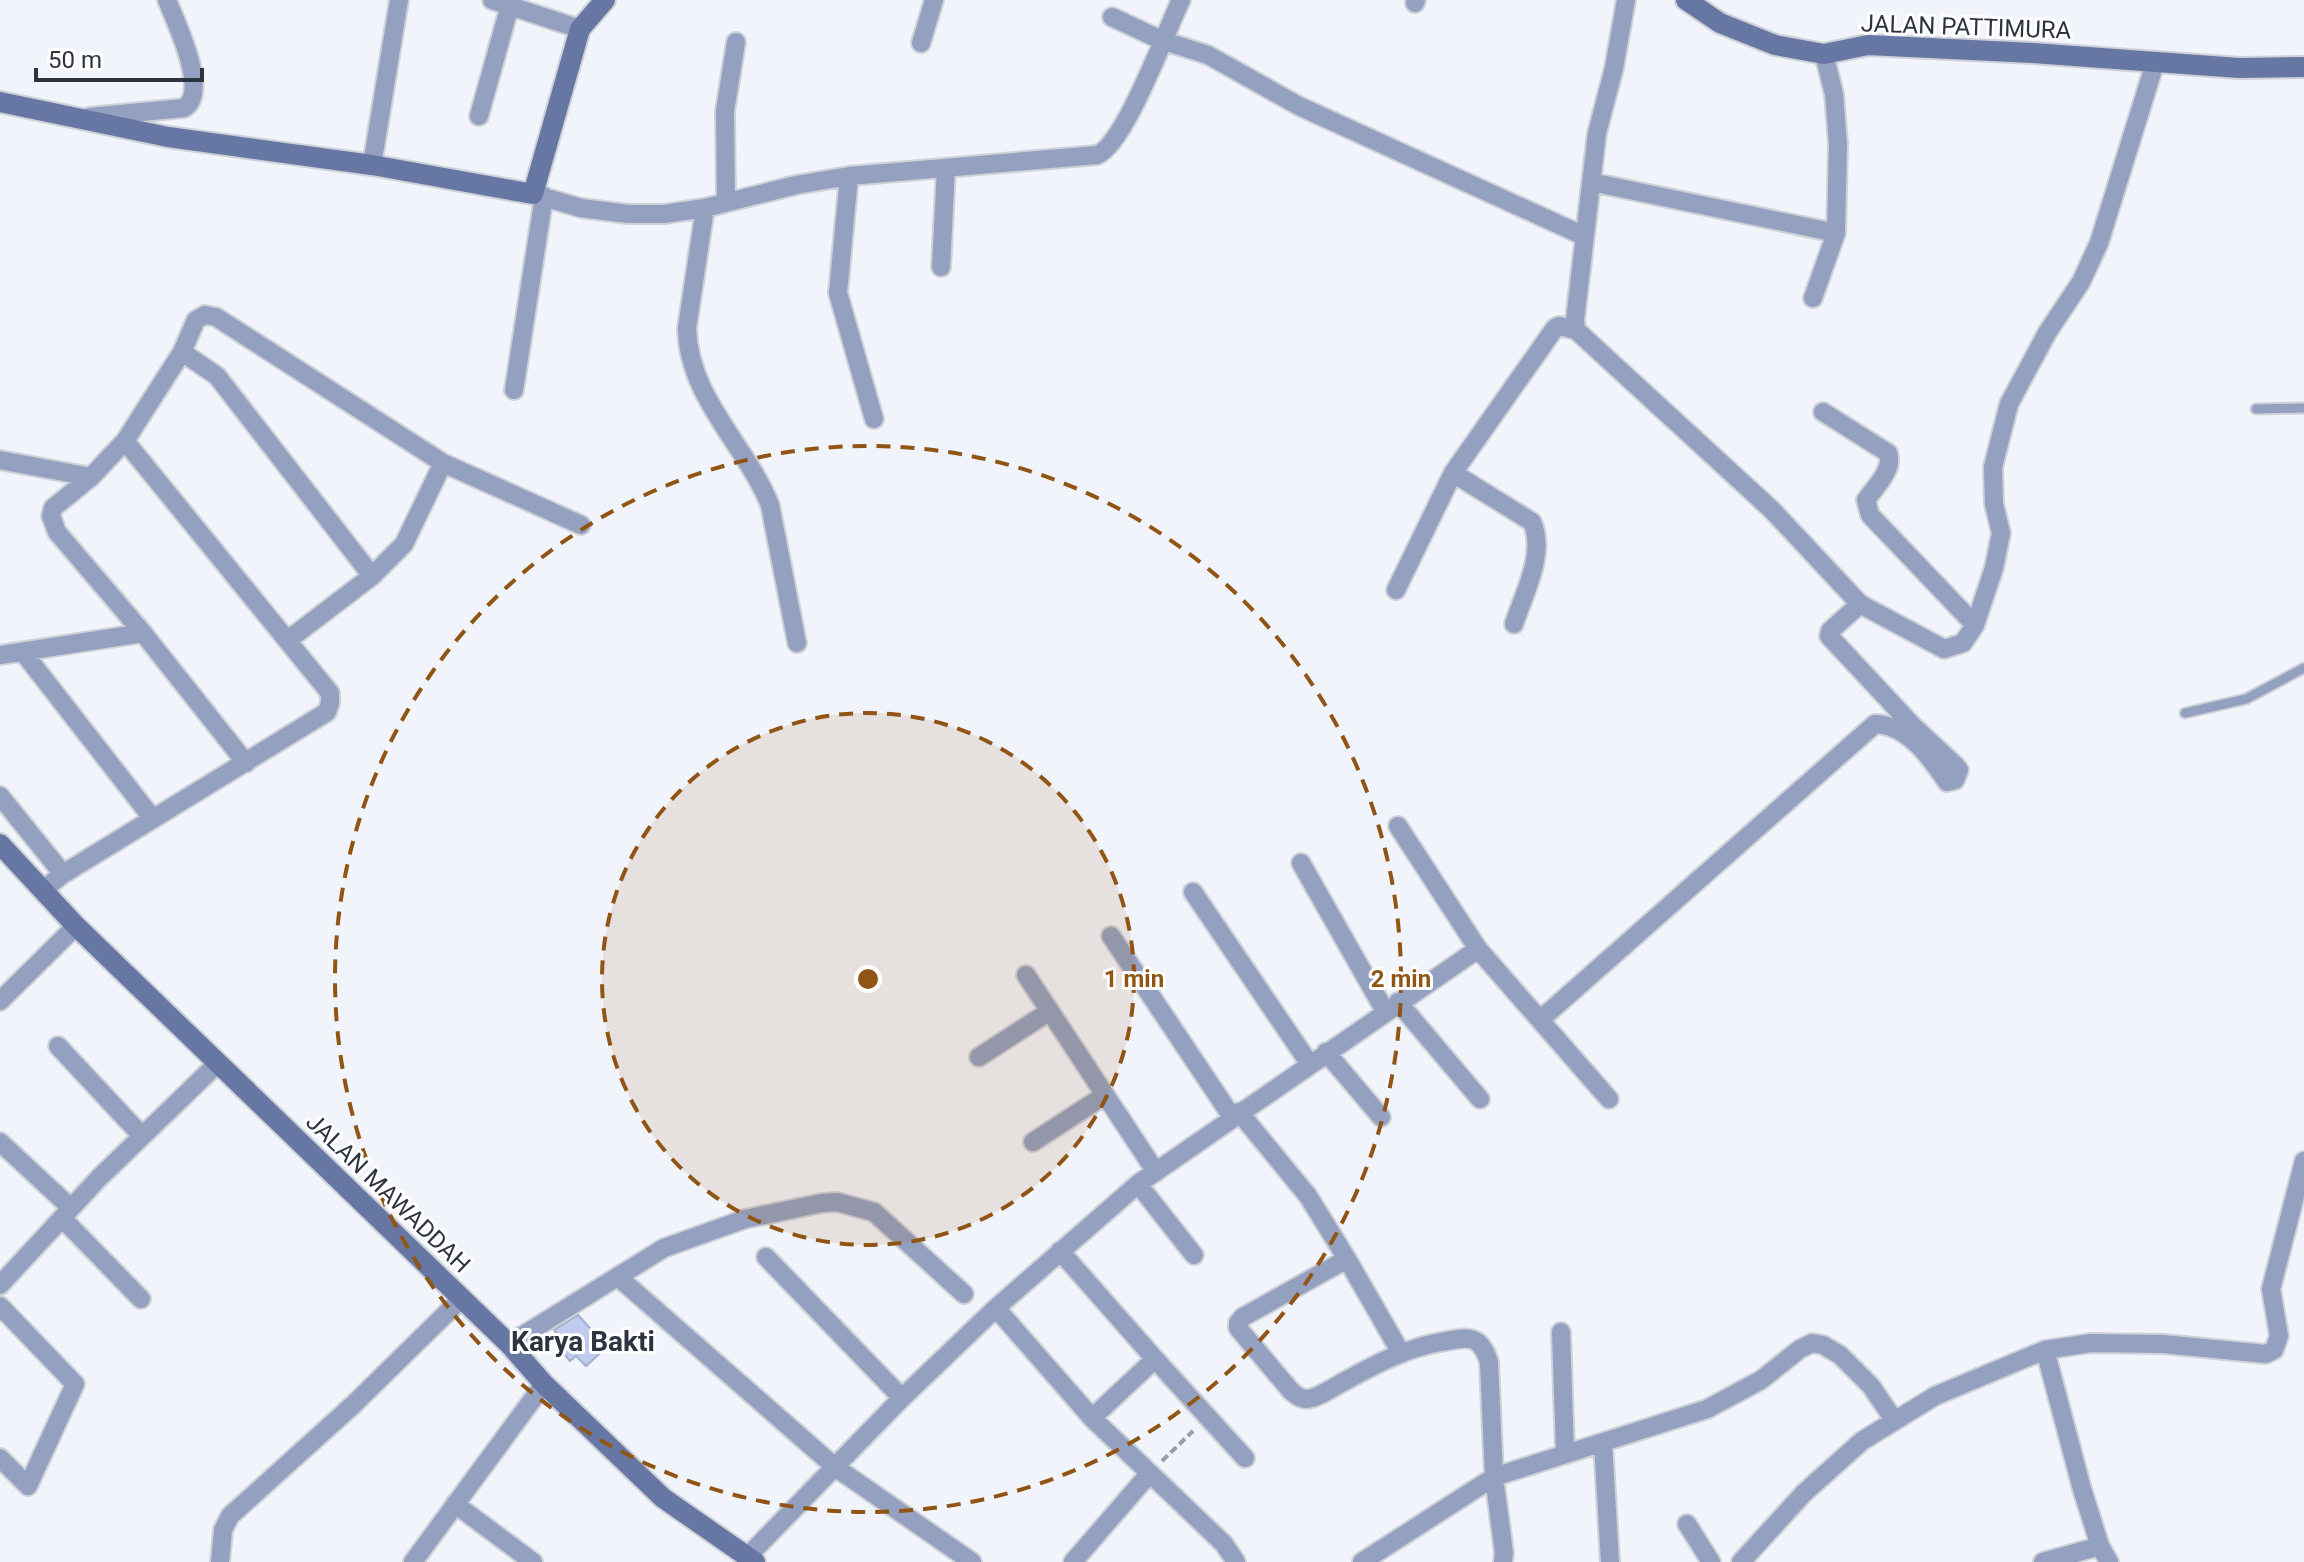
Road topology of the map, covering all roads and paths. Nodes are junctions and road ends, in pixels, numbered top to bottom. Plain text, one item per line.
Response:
1 (167, 0) edge
2 (399, 0) edge
3 (605, 0) edge
4 (934, 0) edge
5 (1181, 0) edge
6 (1626, 0) edge
7 (1694, 2) edge
8 (501, 3) edge
9 (1112, 17) dead end
10 (580, 29) junction
11 (1161, 40) junction
12 (736, 42) dead end
13 (921, 43) dead end
14 (1824, 54) junction
15 (2155, 63) junction
16 (2304, 67) edge
17 (0, 102) edge
18 (479, 116) dead end
19 (76, 119) junction
20 (372, 165) junction
21 (946, 168) junction
22 (849, 176) junction
23 (1591, 182) junction
24 (539, 195) junction
25 (726, 202) junction
26 (705, 208) junction
27 (1836, 233) junction
28 (1584, 236) junction
29 (941, 267) dead end
30 (1813, 298) dead end
31 (1576, 330) junction
32 (182, 352) junction
33 (514, 390) dead end
34 (2304, 408) edge
35 (2256, 409) dead end
36 (1823, 412) dead end
37 (874, 419) dead end
38 (125, 441) junction
39 (0, 460) edge
40 (443, 463) junction
41 (1453, 473) junction
42 (91, 477) junction
43 (581, 525) dead end
44 (372, 576) junction
45 (1396, 590) dead end
46 (1860, 604) junction
47 (1514, 624) dead end
48 (1975, 625) junction
49 (143, 633) junction
50 (288, 640) junction
51 (797, 643) dead end
52 (23, 652) junction
53 (0, 655) edge
54 (2304, 668) edge
55 (2185, 713) dead end
56 (246, 763) junction
57 (0, 796) edge
58 (153, 819) junction
59 (1398, 826) dead end
60 (0, 844) edge
61 (1301, 863) dead end
62 (63, 874) junction
63 (43, 890) junction
64 (1193, 892) dead end
65 (76, 926) junction
66 (1111, 936) dead end
67 (1478, 949) junction
68 (1026, 975) dead end
69 (0, 1001) edge
70 (1392, 1007) junction
71 (1050, 1011) junction
72 (1540, 1020) junction
73 (58, 1046) dead end
74 (1326, 1052) junction
75 (979, 1057) dead end
76 (218, 1063) junction
77 (1309, 1063) junction
78 (1105, 1095) junction
79 (1480, 1099) dead end
80 (1609, 1099) dead end
81 (1236, 1114) junction
82 (1381, 1117) dead end
83 (142, 1136) junction
84 (0, 1142) edge
85 (1033, 1142) dead end
86 (2304, 1161) edge
87 (1156, 1172) junction
88 (1138, 1184) junction
89 (67, 1213) junction
90 (1060, 1251) junction
91 (1194, 1255) dead end
92 (766, 1257) dead end
93 (1347, 1259) junction
94 (618, 1277) junction
95 (0, 1285) edge
96 (964, 1294) dead end
97 (141, 1299) dead end
98 (461, 1299) junction
99 (0, 1306) edge
100 (996, 1308) junction
101 (1561, 1332) dead end
102 (509, 1344) junction
103 (2045, 1350) junction
104 (1401, 1353) junction
105 (1155, 1359) junction
106 (544, 1384) junction
107 (902, 1398) junction
108 (1207, 1417) junction
109 (1092, 1418) junction
110 (1894, 1420) junction
111 (1603, 1443) junction
112 (1565, 1453) junction
113 (0, 1458) edge
114 (1245, 1458) dead end
115 (835, 1467) junction
116 (1149, 1474) junction
117 (1494, 1477) junction
118 (455, 1504) junction
119 (1687, 1524) dead end
120 (2104, 1554) edge
121 (751, 1560) edge
122 (220, 1562) edge
123 (413, 1562) edge
124 (533, 1562) edge
125 (972, 1562) edge
126 (1073, 1562) edge
127 (1236, 1562) edge
128 (1362, 1562) edge
129 (1503, 1562) edge
130 (1610, 1562) edge
131 (1711, 1562) edge
132 (1741, 1562) edge
133 (2043, 1562) edge

1 - 19 street
2 - 20 street
3 - 10 street
4 - 13 street
5 - 11 street
6 - 23 street
7 - 14 street, JALAN PATTIMURA
8 - 10 street
8 - 18 street
9 - 11 street
10 - 24 street
11 - 21 street
11 - 28 street
12 - 25 street
14 - 15 street, JALAN PATTIMURA
14 - 27 street
15 - 16 street, JALAN PATTIMURA
15 - 48 street
17 - 19 street
19 - 20 street
20 - 24 street
21 - 22 street
21 - 29 street
22 - 25 street
22 - 37 street
23 - 27 street
23 - 28 street
24 - 26 street
24 - 33 street
25 - 26 street
26 - 51 street
27 - 30 street
28 - 31 street
31 - 41 street
31 - 46 street
32 - 38 street
32 - 40 street
32 - 44 street
34 - 35 lane
36 - 48 street
38 - 42 street
38 - 50 street
39 - 42 street
40 - 43 street
40 - 44 street
41 - 45 street
41 - 47 street
42 - 49 street
44 - 50 street
46 - 48 street
46 - 72 street
49 - 52 street
49 - 56 street
50 - 56 street
52 - 53 street
52 - 58 street
54 - 55 lane
56 - 58 street
57 - 62 street
58 - 62 street
59 - 67 street
60 - 63 street, JALAN MAWADDAH
61 - 70 street
62 - 63 street
63 - 65 street, JALAN MAWADDAH
64 - 77 street
65 - 69 street
65 - 76 street, JALAN MAWADDAH
66 - 81 street
67 - 70 street
67 - 72 street
68 - 71 street
70 - 74 street
70 - 79 street
71 - 75 street
71 - 78 street
72 - 80 street
73 - 83 street
74 - 77 street
74 - 82 street
76 - 83 street
76 - 98 street, JALAN MAWADDAH
77 - 81 street
78 - 85 street
78 - 87 street
81 - 87 street
81 - 93 street
83 - 89 street
84 - 89 street
86 - 103 street
87 - 88 street
88 - 90 street
88 - 91 street
89 - 95 street
89 - 97 street
90 - 100 street
90 - 105 street
92 - 107 street
93 - 104 street
93 - 104 street
94 - 96 street
94 - 102 street
94 - 115 street
98 - 102 street, JALAN MAWADDAH
98 - 122 street
99 - 113 street
100 - 107 street
100 - 109 street
101 - 112 street
102 - 106 street, JALAN MAWADDAH
103 - 110 street
103 - 120 street
104 - 117 street
105 - 108 street
105 - 109 street
106 - 118 street
106 - 121 street, JALAN MAWADDAH
107 - 115 street
108 - 114 street
108 - 116 path
109 - 116 street
110 - 111 street
110 - 132 street
111 - 112 street
111 - 130 street
112 - 117 street
115 - 121 street
115 - 125 street
116 - 126 street
116 - 127 street
117 - 128 street
117 - 129 street
118 - 123 street
118 - 124 street
119 - 131 street
120 - 133 street

